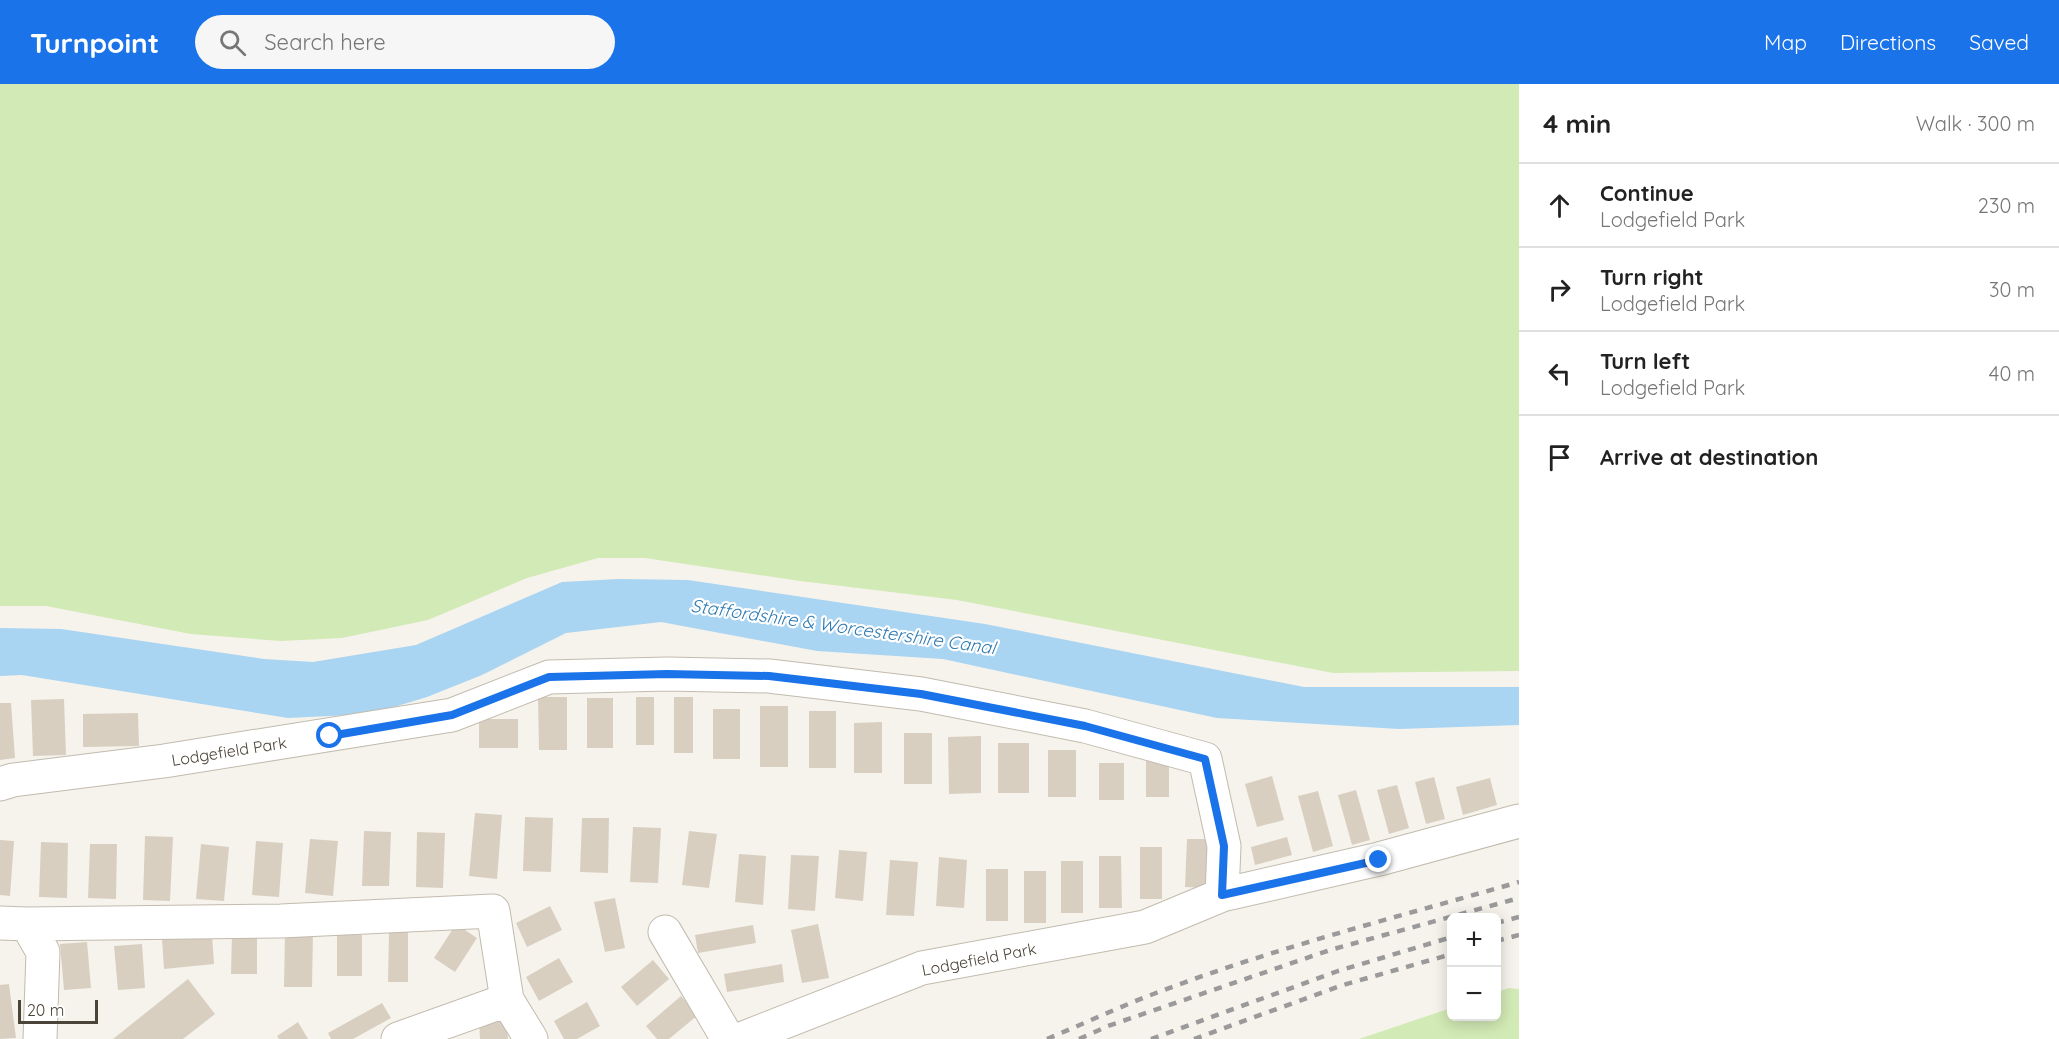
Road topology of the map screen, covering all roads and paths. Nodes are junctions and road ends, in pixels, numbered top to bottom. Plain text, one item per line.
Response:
1 (0, 784) edge
2 (1519, 821) edge
3 (1222, 895) junction
4 (14, 923) edge
5 (664, 932) dead end
6 (507, 1000) junction
7 (40, 1039) edge
8 (398, 1039) edge
9 (531, 1039) edge
10 (728, 1039) edge
11 (741, 1039) edge

1 - 3 street, Lodgefield Park
2 - 3 street, Lodgefield Park
3 - 11 street, Lodgefield Park
4 - 6 street
4 - 7 street
5 - 10 street
6 - 8 street
6 - 9 street

